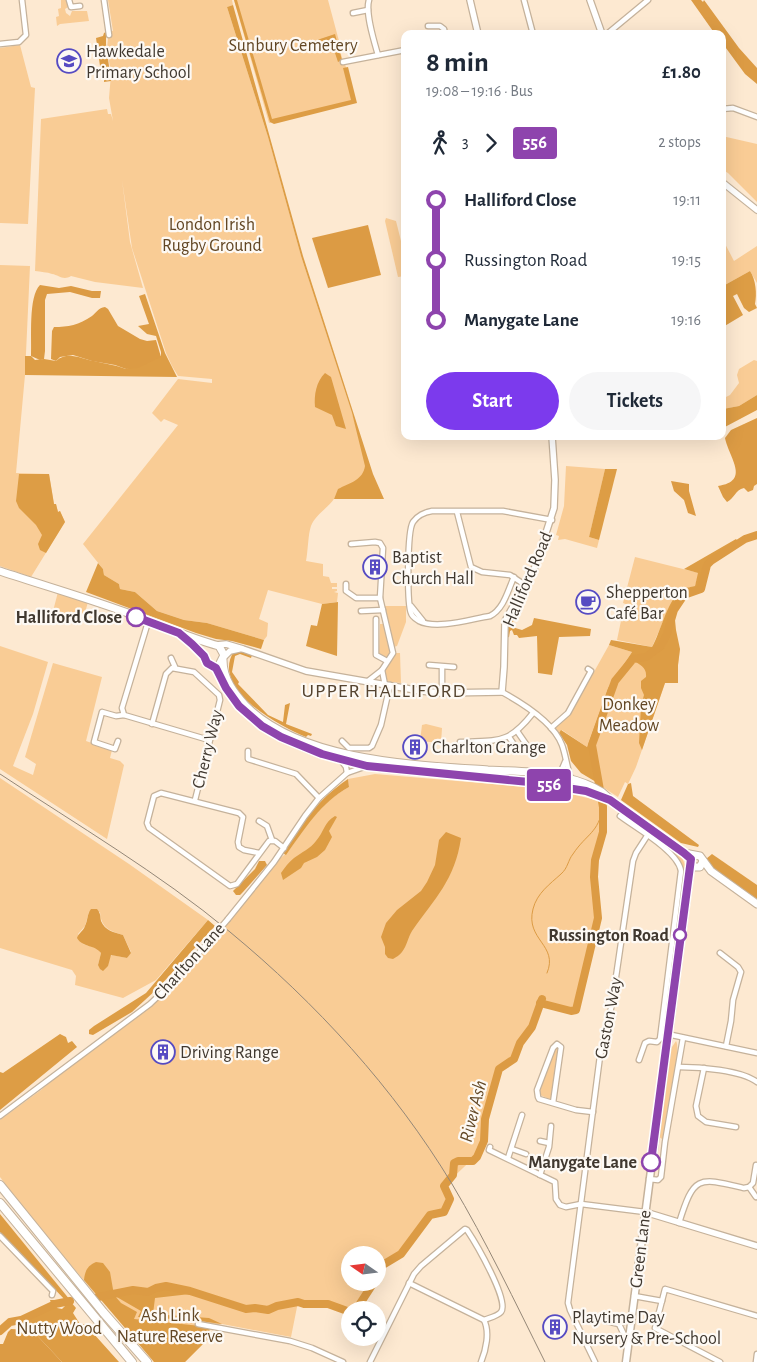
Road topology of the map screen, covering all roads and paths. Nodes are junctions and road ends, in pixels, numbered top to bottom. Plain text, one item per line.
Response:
1 (22, 0) edge
2 (69, 0) edge
3 (104, 0) edge
4 (370, 0) edge
5 (470, 0) edge
6 (524, 0) edge
7 (590, 0) edge
8 (648, 0) edge
9 (80, 6) dead end
10 (368, 10) junction
11 (353, 13) dead end
12 (428, 26) dead end
13 (444, 30) edge
14 (477, 30) edge
15 (532, 30) edge
16 (601, 30) edge
17 (612, 30) edge
18 (109, 36) dead end
19 (0, 44) edge
20 (401, 51) edge
21 (378, 56) junction
22 (343, 62) dead end
23 (726, 109) edge
24 (757, 117) edge
25 (726, 185) edge
26 (757, 210) edge
27 (552, 440) edge
28 (457, 512) junction
29 (552, 520) junction
30 (351, 544) dead end
31 (0, 571) edge
32 (514, 577) junction
33 (346, 584) dead end
34 (526, 585) junction
35 (380, 598) junction
36 (362, 610) dead end
37 (383, 610) junction
38 (376, 619) dead end
39 (148, 622) junction
40 (179, 633) junction
41 (215, 645) junction
42 (243, 649) junction
43 (204, 656) junction
44 (171, 658) dead end
45 (223, 659) junction
46 (387, 661) junction
47 (213, 665) junction
48 (428, 665) dead end
49 (175, 667) junction
50 (442, 667) junction
51 (454, 667) dead end
52 (588, 669) dead end
53 (382, 670) junction
54 (368, 681) junction
55 (387, 685) junction
56 (502, 692) junction
57 (442, 693) junction
58 (533, 712) junction
59 (124, 715) junction
60 (152, 724) junction
61 (551, 728) junction
62 (517, 731) junction
63 (509, 737) junction
64 (209, 740) junction
65 (118, 741) dead end
66 (342, 741) dead end
67 (460, 742) dead end
68 (248, 751) dead end
69 (350, 754) junction
70 (340, 759) junction
71 (566, 760) junction
72 (354, 766) junction
73 (347, 774) junction
74 (559, 776) junction
75 (571, 779) junction
76 (552, 785) junction
77 (586, 791) junction
78 (602, 795) junction
79 (319, 798) junction
80 (195, 800) junction
81 (620, 816) dead end
82 (259, 821) dead end
83 (640, 821) junction
84 (636, 828) junction
85 (647, 836) junction
86 (272, 840) junction
87 (284, 848) junction
88 (259, 853) junction
89 (696, 862) junction
90 (757, 904) edge
91 (720, 953) dead end
92 (664, 1033) junction
93 (683, 1038) junction
94 (726, 1046) junction
95 (757, 1053) edge
96 (639, 1060) dead end
97 (679, 1067) junction
98 (704, 1068) junction
99 (757, 1082) edge
100 (553, 1103) junction
101 (593, 1112) junction
102 (522, 1115) dead end
103 (0, 1116) edge
104 (551, 1126) dead end
105 (736, 1127) dead end
106 (540, 1141) dead end
107 (654, 1141) junction
108 (665, 1142) junction
109 (549, 1143) junction
110 (490, 1147) dead end
111 (512, 1149) junction
112 (526, 1154) dead end
113 (508, 1158) junction
114 (756, 1165) edge
115 (540, 1175) junction
116 (649, 1179) junction
117 (0, 1185) edge
118 (749, 1188) junction
119 (756, 1197) edge
120 (0, 1203) edge
121 (581, 1204) junction
122 (645, 1212) junction
123 (679, 1223) junction
124 (0, 1236) edge
125 (757, 1246) edge
126 (409, 1283) junction
127 (52, 1295) dead end
128 (634, 1296) junction
129 (662, 1301) junction
130 (757, 1316) edge
131 (631, 1319) junction
132 (484, 1320) junction
133 (606, 1321) dead end
134 (198, 1324) dead end
135 (619, 1324) junction
136 (629, 1339) junction
137 (757, 1354) edge
138 (624, 1361) edge
139 (132, 1362) edge
140 (147, 1362) edge
141 (343, 1362) edge
142 (370, 1362) edge
143 (481, 1362) edge
144 (594, 1362) edge
145 (720, 1362) edge
146 (756, 1362) edge

1 - 19 street
2 - 9 street
3 - 18 street
4 - 10 street
5 - 14 street
6 - 15 street
7 - 16 street
8 - 17 street
10 - 11 street
10 - 21 street
12 - 13 street
20 - 21 street
21 - 22 street
23 - 24 street
25 - 26 street
27 - 29 street, Halliford Road
28 - 29 street
28 - 32 street
28 - 32 street
29 - 34 street, Halliford Road
30 - 35 street
31 - 39 main road
32 - 34 street
33 - 35 street
34 - 56 street, Halliford Road
35 - 37 street
36 - 37 street
37 - 46 street
38 - 46 street
39 - 40 main road
39 - 59 street
40 - 41 main road
40 - 43 main road
41 - 42 street
41 - 43 main road
41 - 45 main road
42 - 45 street
42 - 54 street
43 - 47 main road
44 - 49 street
45 - 47 main road
45 - 69 main road
46 - 53 street
47 - 70 main road
48 - 50 street
49 - 60 street
49 - 64 street, Cherry Way
50 - 51 street
50 - 57 street
52 - 61 street
53 - 54 street
53 - 55 street
54 - 55 street
55 - 57 street
55 - 66 street
56 - 57 street
56 - 58 street
58 - 61 street
58 - 62 street
59 - 60 street
59 - 65 street
60 - 64 street
61 - 71 street
62 - 63 street
62 - 63 street
63 - 67 street
64 - 80 street, Cherry Way
68 - 79 street
69 - 72 street
69 - 74 main road
70 - 72 main road
70 - 73 street
71 - 74 street
71 - 75 street
72 - 73 street, Charlton Lane
72 - 76 main road
73 - 79 street, Charlton Lane
74 - 75 main road
74 - 76 street
75 - 77 main road
75 - 78 main road
76 - 77 main road
77 - 78 main road
78 - 83 main road
79 - 87 street, Charlton Lane
80 - 88 street
80 - 88 street
81 - 84 street, Green Lane
82 - 86 street
83 - 84 street
83 - 89 main road
84 - 85 street, Green Lane
85 - 92 street, Green Lane
85 - 101 street, Gaston Way
86 - 87 street
86 - 88 street
87 - 103 street, Charlton Lane, bridge
89 - 90 main road
89 - 92 main road, Green Lane
91 - 94 street
92 - 93 street
92 - 96 street
92 - 107 main road, Green Lane
93 - 94 street
93 - 97 street
94 - 95 street
97 - 98 street
97 - 108 street
98 - 99 street
98 - 105 street
100 - 100 street
100 - 101 street
101 - 121 street, Gaston Way
102 - 111 street
104 - 109 street
106 - 109 street
107 - 108 street
107 - 116 main road, Green Lane
108 - 116 street
109 - 115 street
110 - 113 street
111 - 112 street
111 - 113 street
113 - 115 street
114 - 118 street
115 - 121 street
116 - 122 main road, Green Lane
117 - 140 highway
118 - 119 street
118 - 123 street
120 - 139 highway
121 - 122 street
121 - 144 street, Gaston Way
122 - 123 street
122 - 128 main road, Green Lane
123 - 125 street
124 - 127 street
126 - 132 street
126 - 132 street
126 - 142 street
128 - 129 street
128 - 131 main road, Green Lane
129 - 130 street
129 - 145 street
131 - 135 street
131 - 136 main road, Green Lane
132 - 143 street
133 - 135 street
134 - 141 street
135 - 136 street
136 - 138 main road, Green Lane
137 - 146 street

